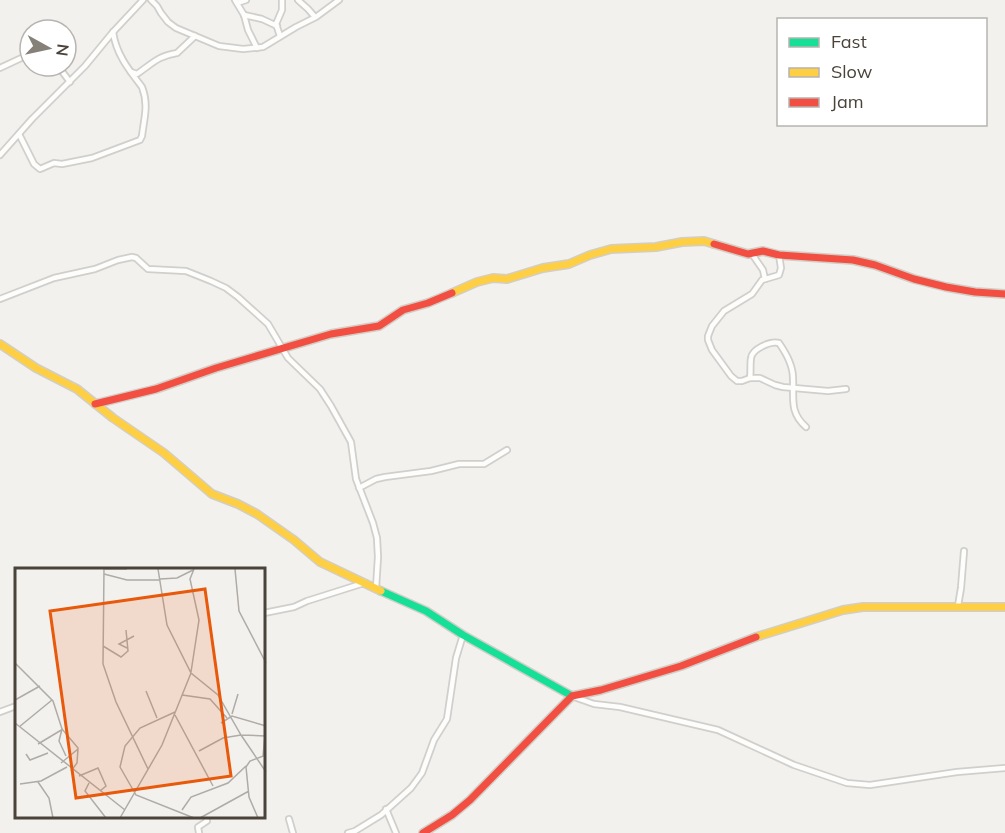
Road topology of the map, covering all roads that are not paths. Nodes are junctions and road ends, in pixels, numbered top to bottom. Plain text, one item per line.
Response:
1 (143, 0) edge
2 (151, 0) edge
3 (246, 0) edge
4 (282, 0) edge
5 (297, 0) edge
6 (339, 0) edge
7 (236, 2) edge
8 (244, 15) junction
9 (315, 17) junction
10 (277, 26) junction
11 (113, 32) junction
12 (195, 36) junction
13 (280, 36) junction
14 (257, 48) junction
15 (18, 60) edge
16 (0, 68) edge
17 (131, 72) junction
18 (67, 78) edge
19 (70, 82) junction
20 (19, 134) junction
21 (0, 155) edge
22 (752, 254) junction
23 (779, 255) junction
24 (765, 279) junction
25 (1005, 294) edge
26 (0, 299) edge
27 (0, 344) edge
28 (282, 348) junction
29 (750, 378) junction
30 (793, 387) junction
31 (846, 389) dead end
32 (96, 404) junction
33 (806, 427) dead end
34 (507, 450) dead end
35 (359, 488) junction
36 (964, 551) dead end
37 (364, 583) junction
38 (376, 588) junction
39 (958, 606) junction
40 (1005, 608) edge
41 (266, 613) edge
42 (463, 635) junction
43 (572, 696) junction
44 (15, 706) edge
45 (0, 712) edge
46 (1005, 768) edge
47 (386, 809) junction
48 (206, 818) edge
49 (289, 819) dead end
50 (199, 833) edge
51 (293, 833) edge
52 (348, 833) edge
53 (396, 833) edge
54 (423, 833) edge

1 - 11 street
2 - 12 street
3 - 7 street
4 - 10 street
5 - 9 street
6 - 9 street
7 - 8 street
8 - 10 street
8 - 14 street
9 - 13 street
10 - 13 street
11 - 17 street
11 - 19 street
12 - 14 street
12 - 17 street
13 - 14 street
15 - 16 street
17 - 20 street
18 - 19 street
19 - 20 street
20 - 21 street
22 - 23 street
22 - 24 street
22 - 28 street
23 - 24 street
23 - 25 street
24 - 29 street
26 - 28 street
27 - 32 street
28 - 32 street
28 - 35 street
29 - 30 street
29 - 30 street
30 - 31 street
30 - 33 street
32 - 37 street
34 - 35 street
35 - 38 street
36 - 39 street
37 - 38 street
37 - 41 street
38 - 42 street
39 - 40 street
39 - 43 street
42 - 43 street
42 - 47 street
43 - 46 street
43 - 54 street
44 - 45 street
47 - 52 street
47 - 53 street
48 - 50 street
49 - 51 street

